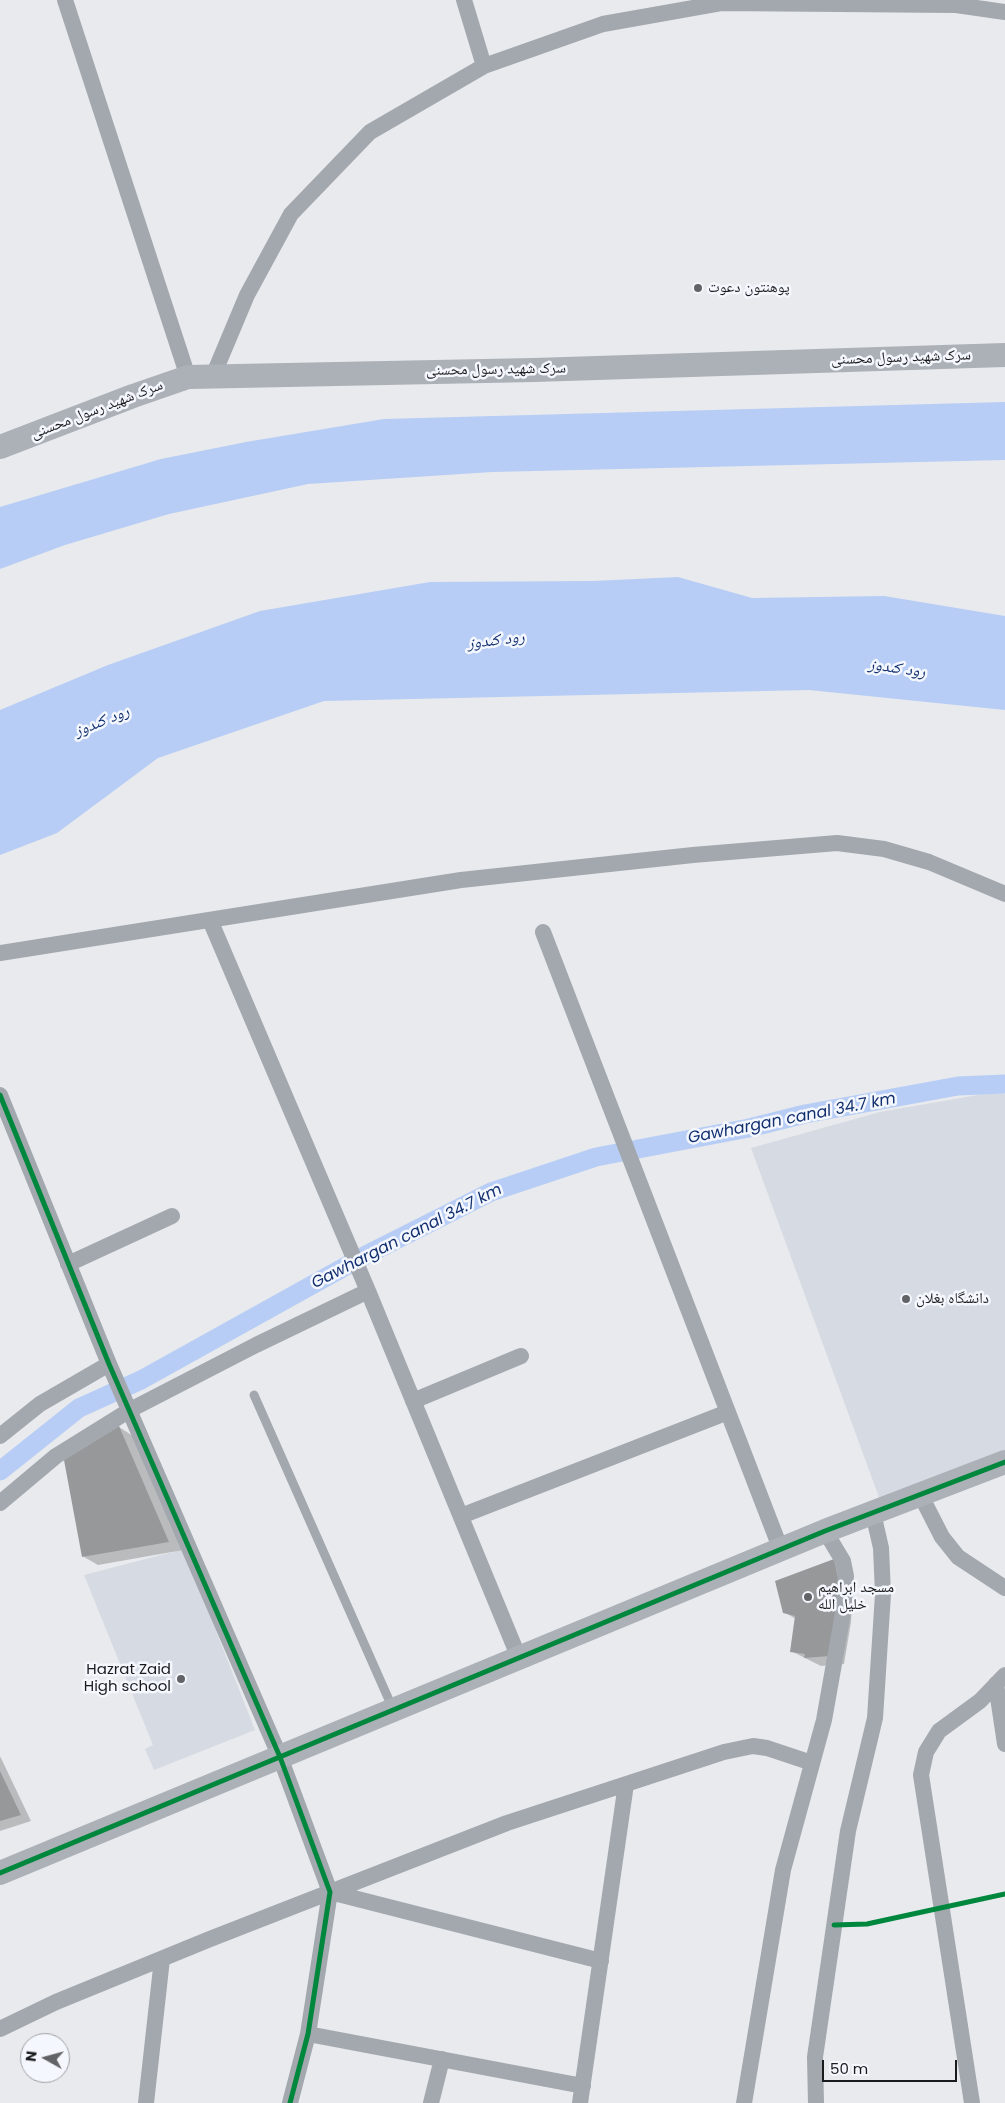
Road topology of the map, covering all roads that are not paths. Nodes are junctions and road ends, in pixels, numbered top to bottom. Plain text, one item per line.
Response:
1 (65, 0) edge
2 (464, 0) edge
3 (956, 2) edge
4 (1005, 12) edge
5 (484, 66) junction
6 (1005, 355) edge
7 (213, 376) junction
8 (188, 377) junction
9 (0, 447) edge
10 (1005, 894) edge
11 (210, 920) junction
12 (543, 932) dead end
13 (0, 953) edge
14 (0, 1095) edge
15 (172, 1216) dead end
16 (68, 1264) junction
17 (368, 1291) junction
18 (521, 1356) dead end
19 (110, 1364) junction
20 (254, 1395) dead end
21 (413, 1401) junction
22 (130, 1410) junction
23 (728, 1412) junction
24 (0, 1436) edge
25 (1005, 1462) edge
26 (920, 1494) junction
27 (0, 1503) edge
28 (872, 1513) junction
29 (461, 1516) junction
30 (825, 1531) junction
31 (781, 1550) junction
32 (1005, 1588) edge
33 (519, 1658) junction
34 (1000, 1680) edge
35 (394, 1711) junction
36 (1005, 1744) edge
37 (280, 1757) junction
38 (812, 1763) junction
39 (626, 1784) junction
40 (0, 1873) edge
41 (330, 1892) junction
42 (162, 1958) junction
43 (601, 1961) junction
44 (0, 2029) edge
45 (308, 2034) junction
46 (442, 2059) junction
47 (583, 2086) junction
48 (146, 2103) edge
49 (290, 2103) edge
50 (431, 2103) edge
51 (580, 2103) edge
52 (744, 2103) edge
53 (816, 2103) edge
54 (972, 2103) edge

1 - 8 street
2 - 5 street
3 - 4 street
3 - 5 street
5 - 7 street
6 - 7 street, سرک شهید رسول محسنی
7 - 8 street, سرک شهید رسول محسنی
8 - 9 street, سرک شهید رسول محسنی
10 - 11 street
11 - 13 street
11 - 17 street
12 - 23 street
14 - 16 street
15 - 16 street
16 - 19 street
17 - 21 street
17 - 22 street
18 - 21 street
19 - 22 street
19 - 24 street
20 - 35 lane
21 - 29 street
22 - 27 street
22 - 37 street
23 - 29 street
23 - 31 street
25 - 26 street
26 - 28 street
26 - 32 street
28 - 30 street
28 - 53 street
29 - 33 street
30 - 31 street
30 - 38 street
31 - 33 street
33 - 35 street
34 - 36 street
34 - 54 street
35 - 37 street
37 - 40 street
37 - 41 street
38 - 39 street
38 - 52 street
39 - 41 street
39 - 43 street
41 - 42 street
41 - 43 street
41 - 45 street
42 - 44 street
42 - 48 street
43 - 47 street
45 - 46 street
45 - 49 street
46 - 47 street
46 - 50 street
47 - 51 street

